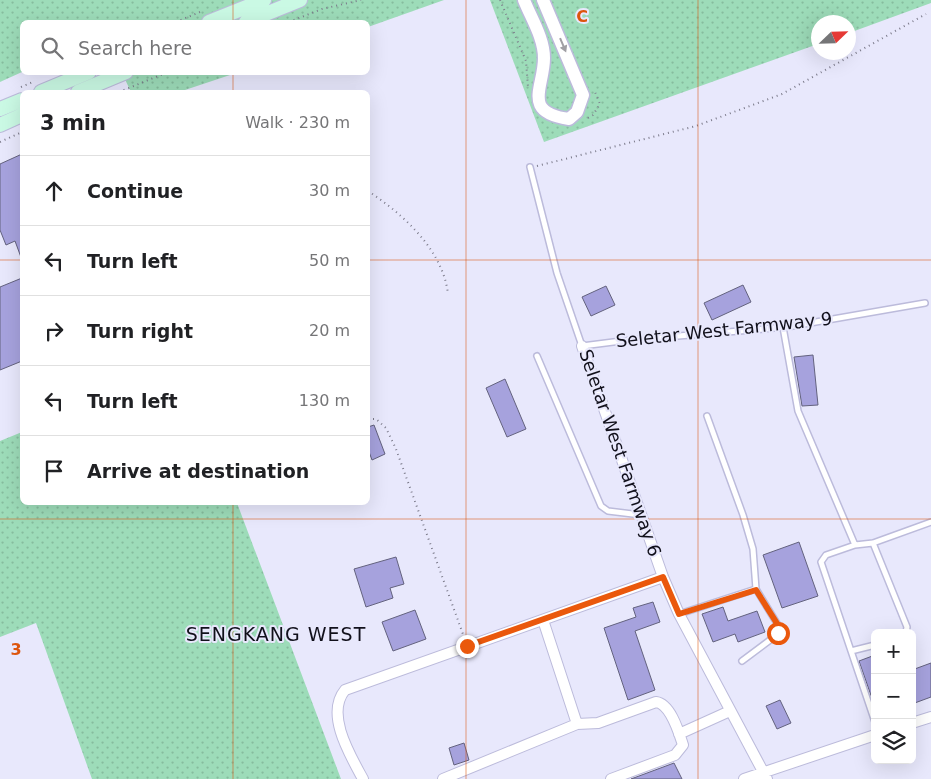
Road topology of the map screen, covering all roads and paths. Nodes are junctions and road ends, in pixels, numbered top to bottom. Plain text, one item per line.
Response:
1 (264, 0) edge
2 (300, 0) edge
3 (361, 0) edge
4 (500, 0) edge
5 (524, 0) edge
6 (544, 0) edge
7 (926, 14) dead end
8 (214, 20) edge
9 (251, 20) edge
10 (294, 20) edge
11 (526, 61) dead end
12 (78, 75) edge
13 (119, 75) edge
14 (161, 75) edge
15 (40, 86) edge
16 (83, 90) edge
17 (124, 90) edge
18 (19, 95) edge
19 (0, 109) edge
20 (20, 116) edge
21 (0, 125) edge
22 (20, 133) edge
23 (0, 142) edge
24 (530, 167) joint
25 (370, 193) edge
26 (448, 294) dead end
27 (925, 303) dead end
28 (783, 328) junction
29 (582, 346) junction
30 (538, 356) dead end
31 (707, 416) dead end
32 (370, 419) edge
33 (642, 515) junction
34 (931, 522) edge
35 (873, 544) junction
36 (855, 545) junction
37 (663, 577) junction
38 (756, 590) junction
39 (679, 614) junction
40 (543, 620) junction
41 (907, 629) edge
42 (467, 646) junction
43 (871, 646) edge
44 (851, 651) junction
45 (742, 661) dead end
46 (730, 712) junction
47 (931, 717) edge
48 (874, 719) edge
49 (916, 722) edge
50 (577, 724) junction
51 (679, 734) junction
52 (871, 737) edge
53 (766, 776) edge
54 (363, 779) edge
55 (443, 779) edge
56 (611, 779) edge
57 (744, 779) edge

1 - 8 main road
2 - 9 main road
3 - 10 path
4 - 11 path
6 -> 5 street
7 - 24 path
12 - 15 main road
13 - 16 main road
14 - 17 path
18 - 19 main road
20 - 21 main road
22 - 23 path
24 - 29 lane, Seletar West Farmway 6
25 - 26 path
27 - 28 lane, Seletar West Farmway 9
28 - 29 lane, Seletar West Farmway 9
28 - 36 lane
29 - 33 street, Seletar West Farmway 6
30 - 33 lane
31 - 38 lane
32 - 42 path
33 - 37 street, Seletar West Farmway 6
34 - 35 lane
35 - 36 lane
35 - 41 lane
36 - 44 lane
37 - 39 street, Seletar West Farmway 6
37 - 40 street
38 - 39 lane
38 - 45 lane
39 - 46 street, Seletar West Farmway 6
40 - 42 street
40 - 50 street
42 - 54 street
43 - 44 lane
44 - 48 lane
46 - 51 street
46 - 53 street, Seletar West Farmway 6
47 - 49 street
50 - 51 street
50 - 55 street
51 - 56 street
52 - 53 street
53 - 57 street

